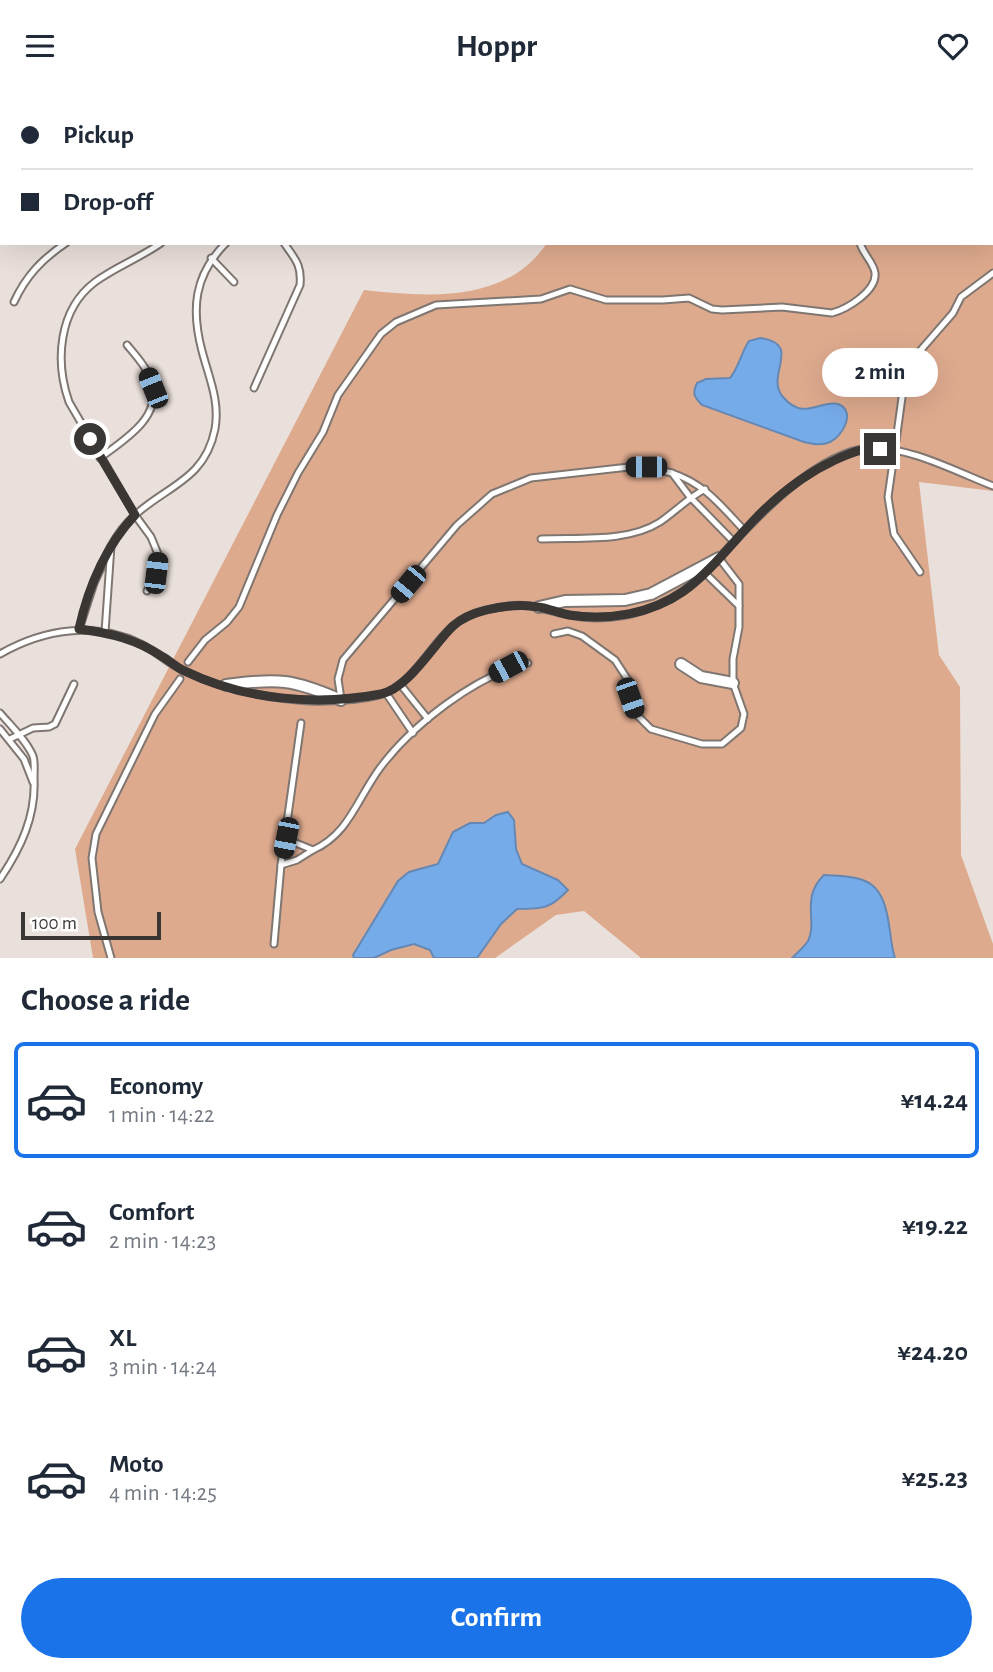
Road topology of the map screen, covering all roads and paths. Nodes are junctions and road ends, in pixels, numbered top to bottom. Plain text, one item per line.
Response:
1 (64, 245) edge
2 (158, 245) edge
3 (224, 245) edge
4 (285, 245) edge
5 (861, 245) edge
6 (211, 258) junction
7 (993, 273) edge
8 (234, 282) dead end
9 (14, 302) dead end
10 (127, 345) dead end
11 (254, 388) dead end
12 (896, 441) dead end
13 (100, 458) junction
14 (893, 462) dead end
15 (672, 473) junction
16 (993, 486) edge
17 (705, 489) junction
18 (690, 497) junction
19 (135, 515) junction
20 (744, 530) junction
21 (541, 539) dead end
22 (734, 542) junction
23 (111, 546) junction
24 (719, 558) junction
25 (920, 572) dead end
26 (705, 573) junction
27 (94, 583) junction
28 (107, 586) junction
29 (148, 591) dead end
30 (739, 606) junction
31 (539, 607) junction
32 (79, 629) junction
33 (105, 632) junction
34 (554, 634) dead end
35 (0, 654) edge
36 (188, 662) dead end
37 (527, 663) dead end
38 (681, 664) dead end
39 (180, 679) dead end
40 (733, 683) junction
41 (74, 684) dead end
42 (400, 684) junction
43 (226, 685) junction
44 (386, 693) junction
45 (341, 700) junction
46 (0, 713) edge
47 (428, 719) junction
48 (301, 723) dead end
49 (0, 729) edge
50 (413, 733) junction
51 (19, 734) junction
52 (10, 739) junction
53 (35, 785) junction
54 (286, 838) junction
55 (313, 850) junction
56 (281, 865) junction
57 (0, 879) edge
58 (274, 944) dead end
59 (111, 958) edge

1 - 9 lane
2 - 13 lane
3 - 6 lane
4 - 11 lane
5 - 36 lane
6 - 8 lane
6 - 19 lane
7 - 12 lane
10 - 13 lane
13 - 19 lane
14 - 25 lane
15 - 17 lane
15 - 18 lane
15 - 45 lane
16 - 20 lane
17 - 18 lane
17 - 20 lane
18 - 21 lane
18 - 22 lane
19 - 23 lane
19 - 29 lane
20 - 22 lane
22 - 24 lane
23 - 27 lane
23 - 28 lane
24 - 26 lane
24 - 30 lane
24 - 31 street
26 - 30 lane
26 - 31 lane
27 - 28 lane
27 - 32 lane
28 - 33 lane
30 - 40 lane
31 - 42 lane
32 - 33 lane
32 - 35 lane
33 - 43 lane
34 - 40 lane
37 - 47 lane
38 - 40 street
39 - 59 lane
41 - 51 lane
42 - 44 lane
42 - 47 lane
43 - 45 lane
43 - 45 street
44 - 45 lane
44 - 50 lane
46 - 51 lane
47 - 50 lane
48 - 54 lane
49 - 52 lane
50 - 55 lane
51 - 52 lane
51 - 53 lane
52 - 53 lane
53 - 57 lane
54 - 55 lane
54 - 56 lane
55 - 56 lane
56 - 58 lane

